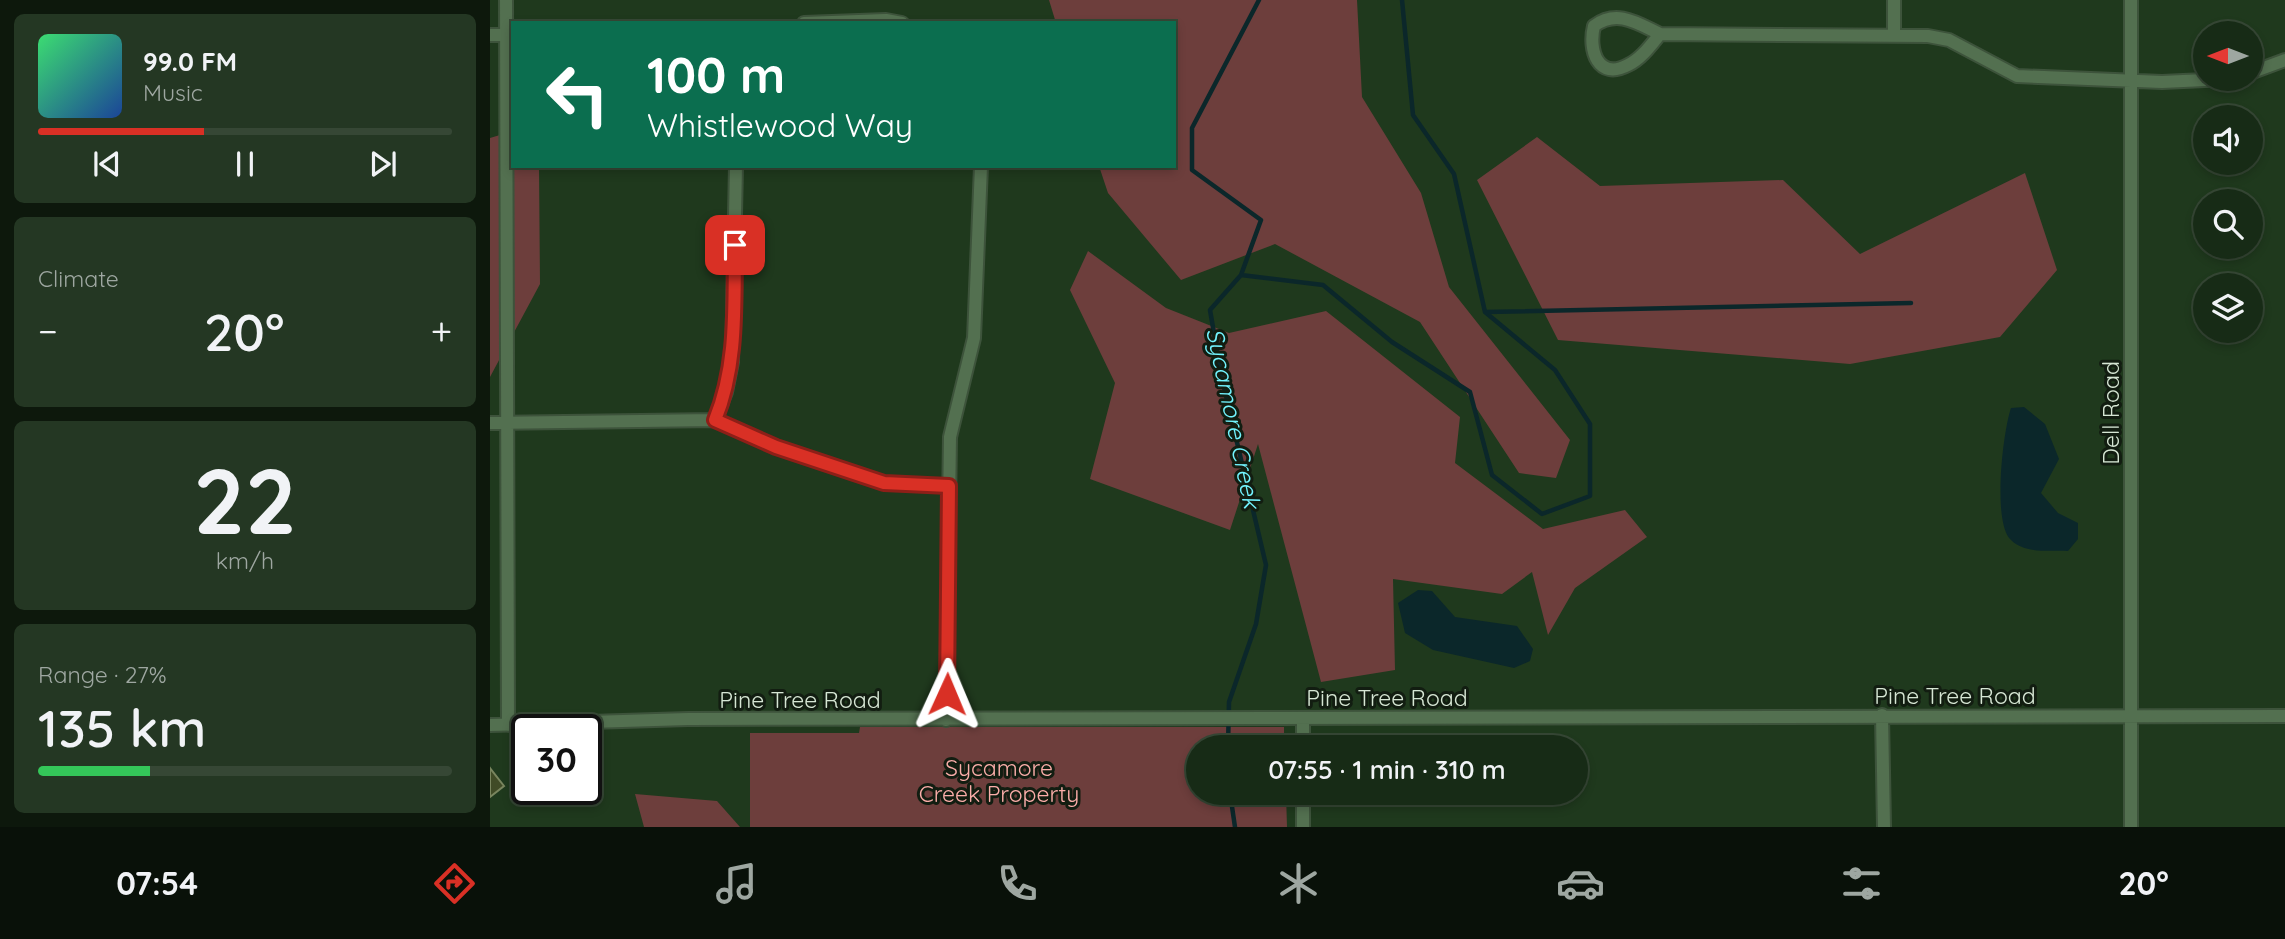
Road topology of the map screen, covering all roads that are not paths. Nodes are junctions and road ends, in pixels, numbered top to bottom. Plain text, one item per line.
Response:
1 (506, 0) edge
2 (1894, 0) edge
3 (2131, 0) edge
4 (859, 21) edge
5 (891, 21) edge
6 (1660, 34) junction
7 (490, 35) edge
8 (505, 35) junction
9 (1894, 36) junction
10 (2285, 60) edge
11 (2263, 68) edge
12 (2193, 80) edge
13 (2130, 81) junction
14 (736, 168) edge
15 (981, 168) edge
16 (715, 420) junction
17 (490, 423) edge
18 (505, 424) junction
19 (949, 486) junction
20 (1882, 715) junction
21 (2131, 716) junction
22 (2285, 716) edge
23 (1303, 719) junction
24 (946, 720) junction
25 (490, 724) edge
26 (508, 725) junction
27 (1303, 735) edge
28 (1303, 805) edge
29 (1303, 827) edge
30 (1884, 827) edge
31 (2131, 827) edge

1 - 8 street
2 - 9 street
3 - 13 street, Dell Road
4 - 5 street
6 - 6 street
6 - 9 street
7 - 8 street
8 - 18 street
9 - 13 street
10 - 11 street
12 - 13 street
13 - 21 street, Dell Road
14 - 16 street
15 - 19 street
16 - 18 street
16 - 19 street
17 - 18 street
18 - 26 street
19 - 24 street
20 - 21 street, Pine Tree Road
20 - 23 street, Pine Tree Road
20 - 30 street
21 - 22 street, Pine Tree Road
21 - 31 street, Dell Road
23 - 24 street, Pine Tree Road
23 - 27 street
24 - 26 street, Pine Tree Road
25 - 26 street, Pine Tree Road
28 - 29 street

